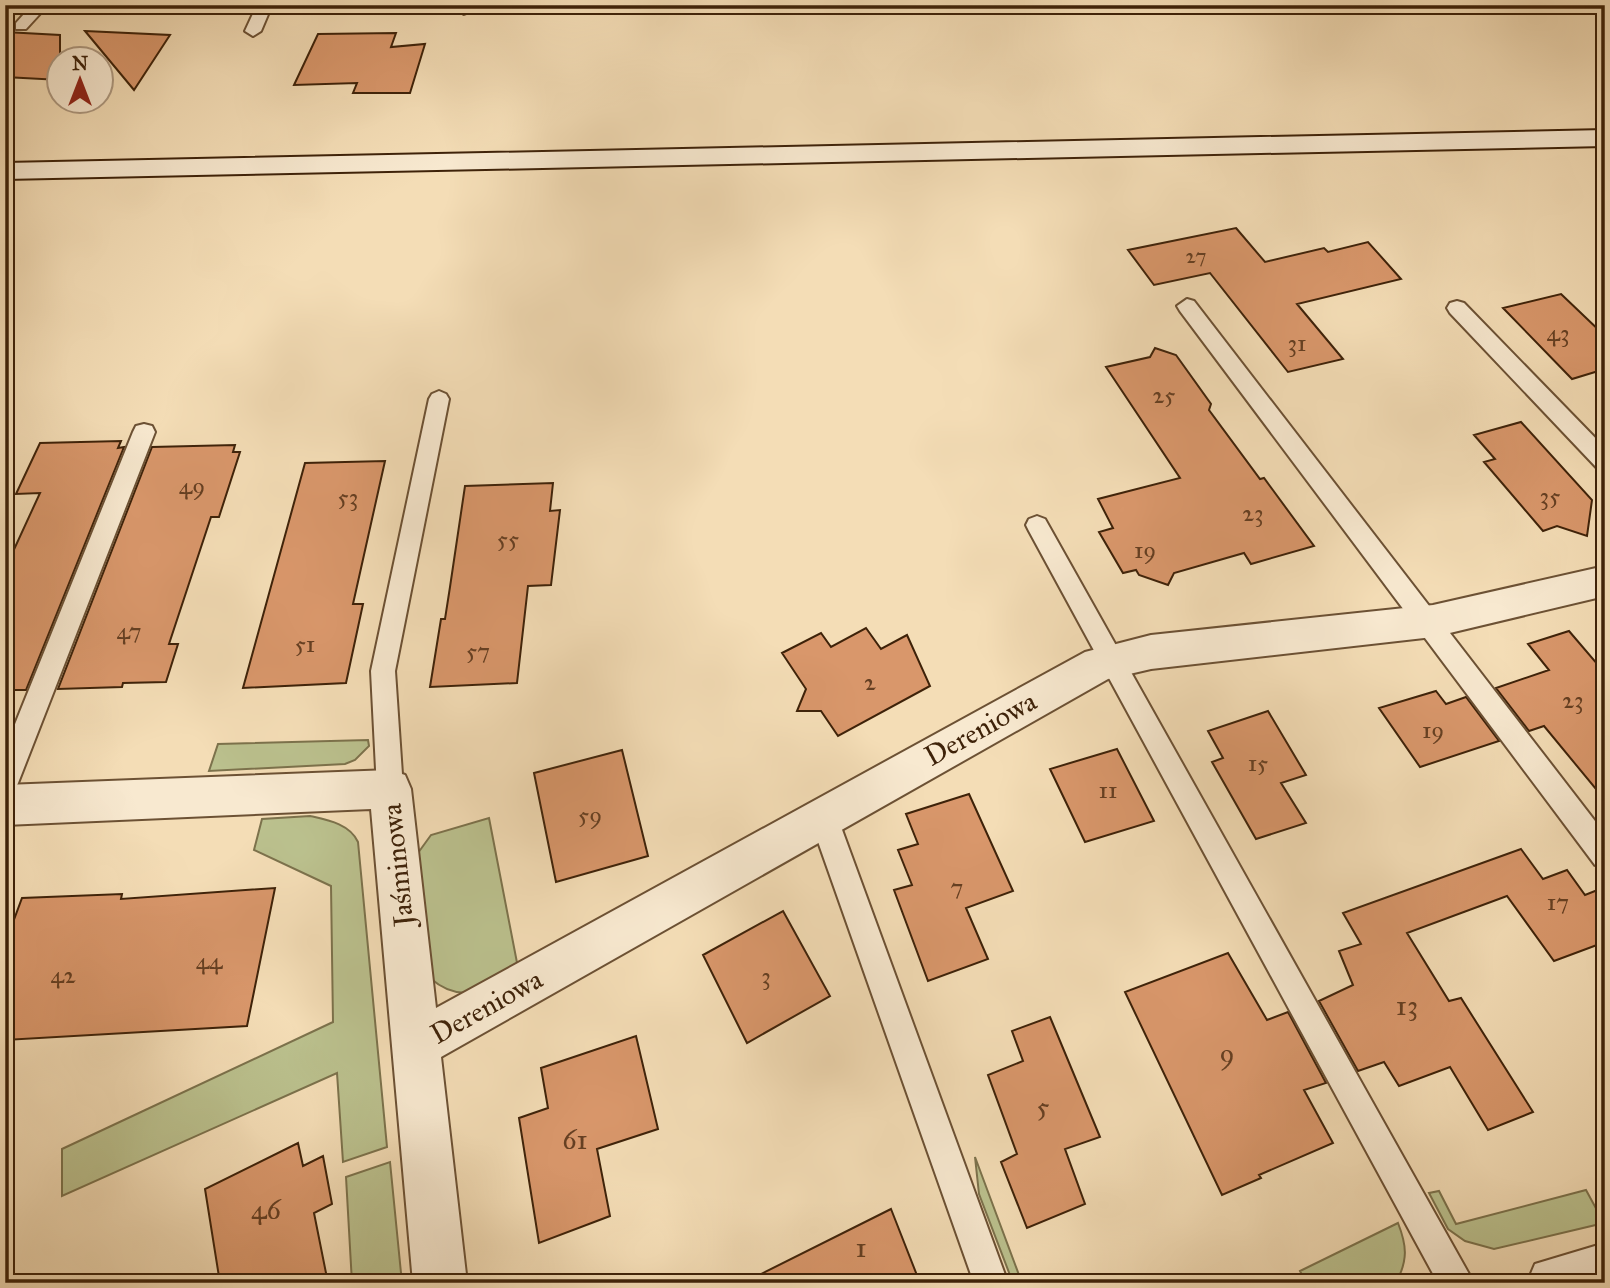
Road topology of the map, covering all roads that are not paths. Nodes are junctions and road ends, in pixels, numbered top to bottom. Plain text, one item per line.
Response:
1 (41, 5) edge
2 (265, 5) edge
3 (21, 26) dead end
4 (253, 31) dead end
5 (1605, 138) edge
6 (5, 171) edge
7 (1187, 306) dead end
8 (1457, 308) dead end
9 (439, 399) dead end
10 (144, 432) dead end
11 (1605, 462) edge
12 (1037, 525) dead end
13 (1605, 581) edge
14 (1427, 622) junction
15 (1112, 660) junction
16 (5, 783) edge
17 (390, 789) junction
18 (5, 805) edge
19 (823, 816) junction
20 (1605, 856) edge
21 (415, 1045) junction
22 (1605, 1269) edge
23 (440, 1283) edge
24 (991, 1283) edge
25 (1457, 1283) edge
26 (1554, 1283) edge

1 - 3 lane
2 - 4 lane
5 - 6 main road
7 - 14 lane
8 - 11 lane
9 - 17 lane
10 - 16 lane
12 - 15 lane
13 - 14 main road, Dereniowa
14 - 15 main road, Dereniowa
14 - 20 lane
15 - 19 main road, Dereniowa
15 - 25 lane
17 - 18 main road, Jaśminowa
17 - 21 main road, Jaśminowa
19 - 21 main road, Dereniowa
19 - 24 lane
21 - 23 main road, Jaśminowa
22 - 26 main road

